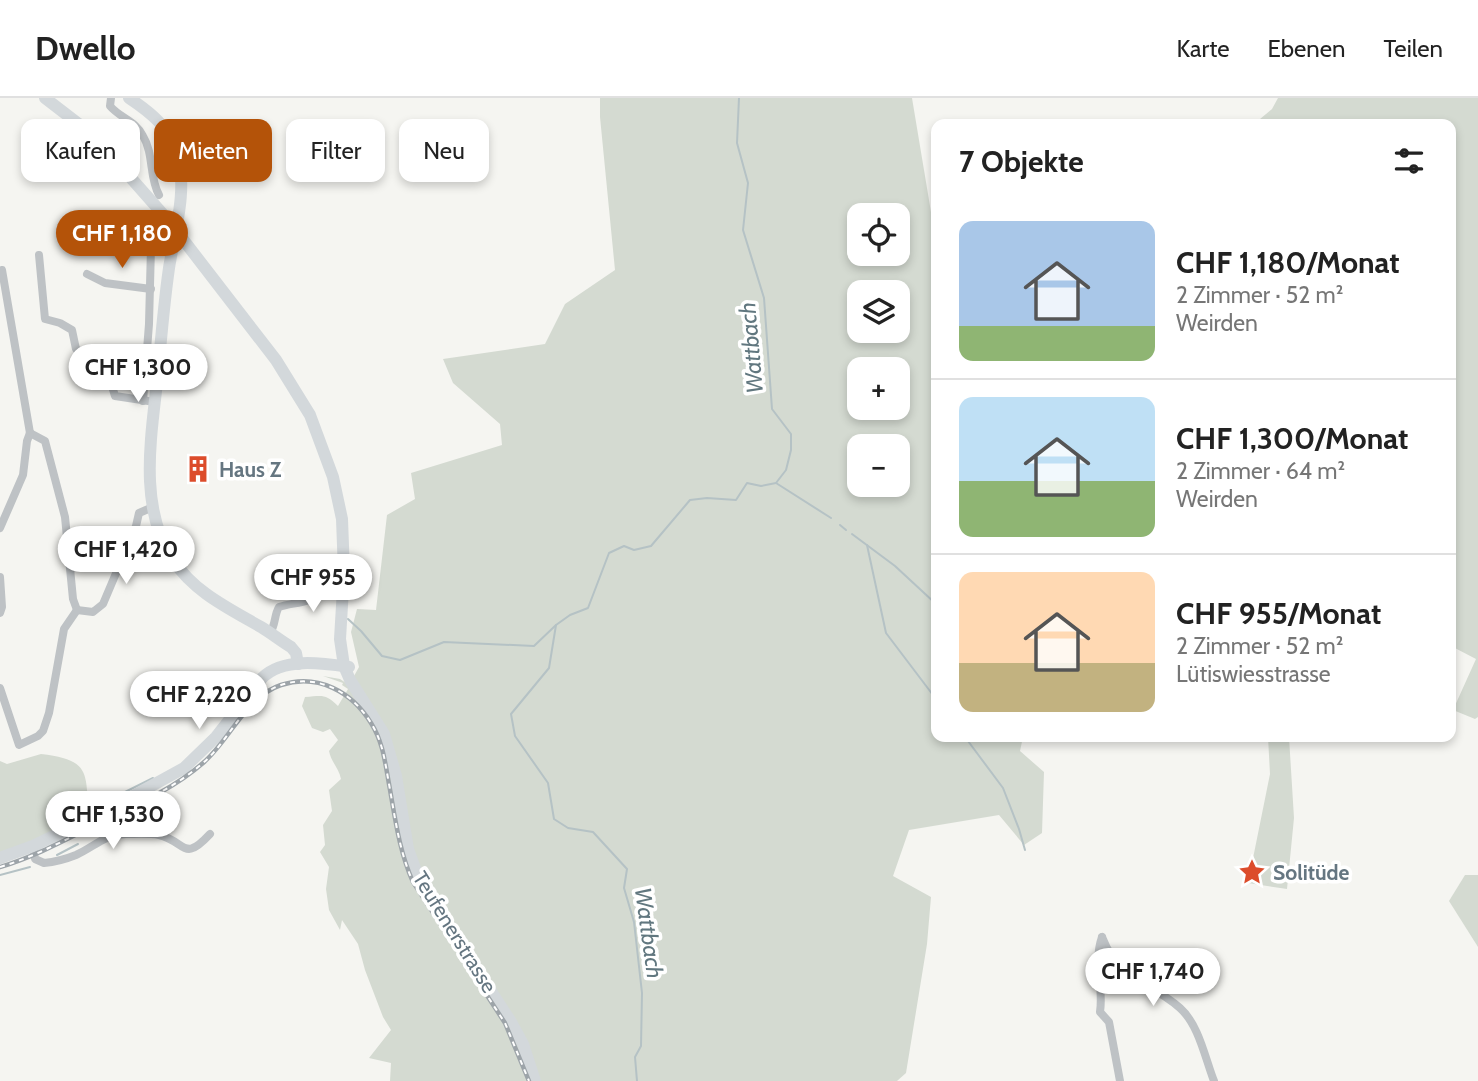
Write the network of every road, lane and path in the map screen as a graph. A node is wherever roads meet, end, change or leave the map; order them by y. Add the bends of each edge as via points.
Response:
1 (45, 98) edge
2 (111, 98) edge
3 (129, 98) edge
4 (159, 195) dead end
5 (151, 247) dead end
6 (39, 255) dead end
7 (2, 271) dead end
8 (87, 274) dead end
9 (151, 289) junction
10 (149, 401) junction
11 (30, 433) junction
12 (153, 507) junction
13 (0, 527) edge
14 (334, 571) dead end
15 (0, 577) edge
16 (76, 610) junction
17 (0, 613) edge
18 (270, 633) junction
19 (293, 666) junction
20 (348, 669) junction
21 (0, 688) edge
22 (211, 834) dead end
23 (33, 846) junction
24 (0, 858) edge
25 (535, 1081) edge
26 (1120, 1081) edge
27 (1214, 1081) edge

1 - 20 main road, Teufenerstrasse via 93,135 168,220 301,398 333,477 342,519 342,628
2 - 4 street via 110,106 144,136
3 - 10 main road via 159,121 180,164 180,205
5 - 9 street
6 - 10 street via 45,319 72,330 76,349 106,366 115,396
7 - 11 street
8 - 9 street via 105,282
9 - 10 street
10 - 12 main road
11 - 13 street via 23,475
11 - 16 street via 45,441 65,517
12 - 16 street via 139,513 103,604 93,612
12 - 18 main road via 163,540 184,575 205,594
14 - 18 street via 317,596 279,607
15 - 17 street
16 - 21 street via 64,629 47,722 38,736 19,745
18 - 19 main road via 294,650
19 - 20 main road
19 - 23 main road via 265,675 207,748 184,768
20 - 25 main road, Teufenerstrasse via 391,732 408,849 420,882 511,1022
22 - 23 street via 197,849 184,849 160,835 123,834 105,838 77,855 44,863 36,859
23 - 24 main road
26 - 27 street via 1108,1022 1100,1012 1102,937 1125,974 1180,1008 1188,1018

